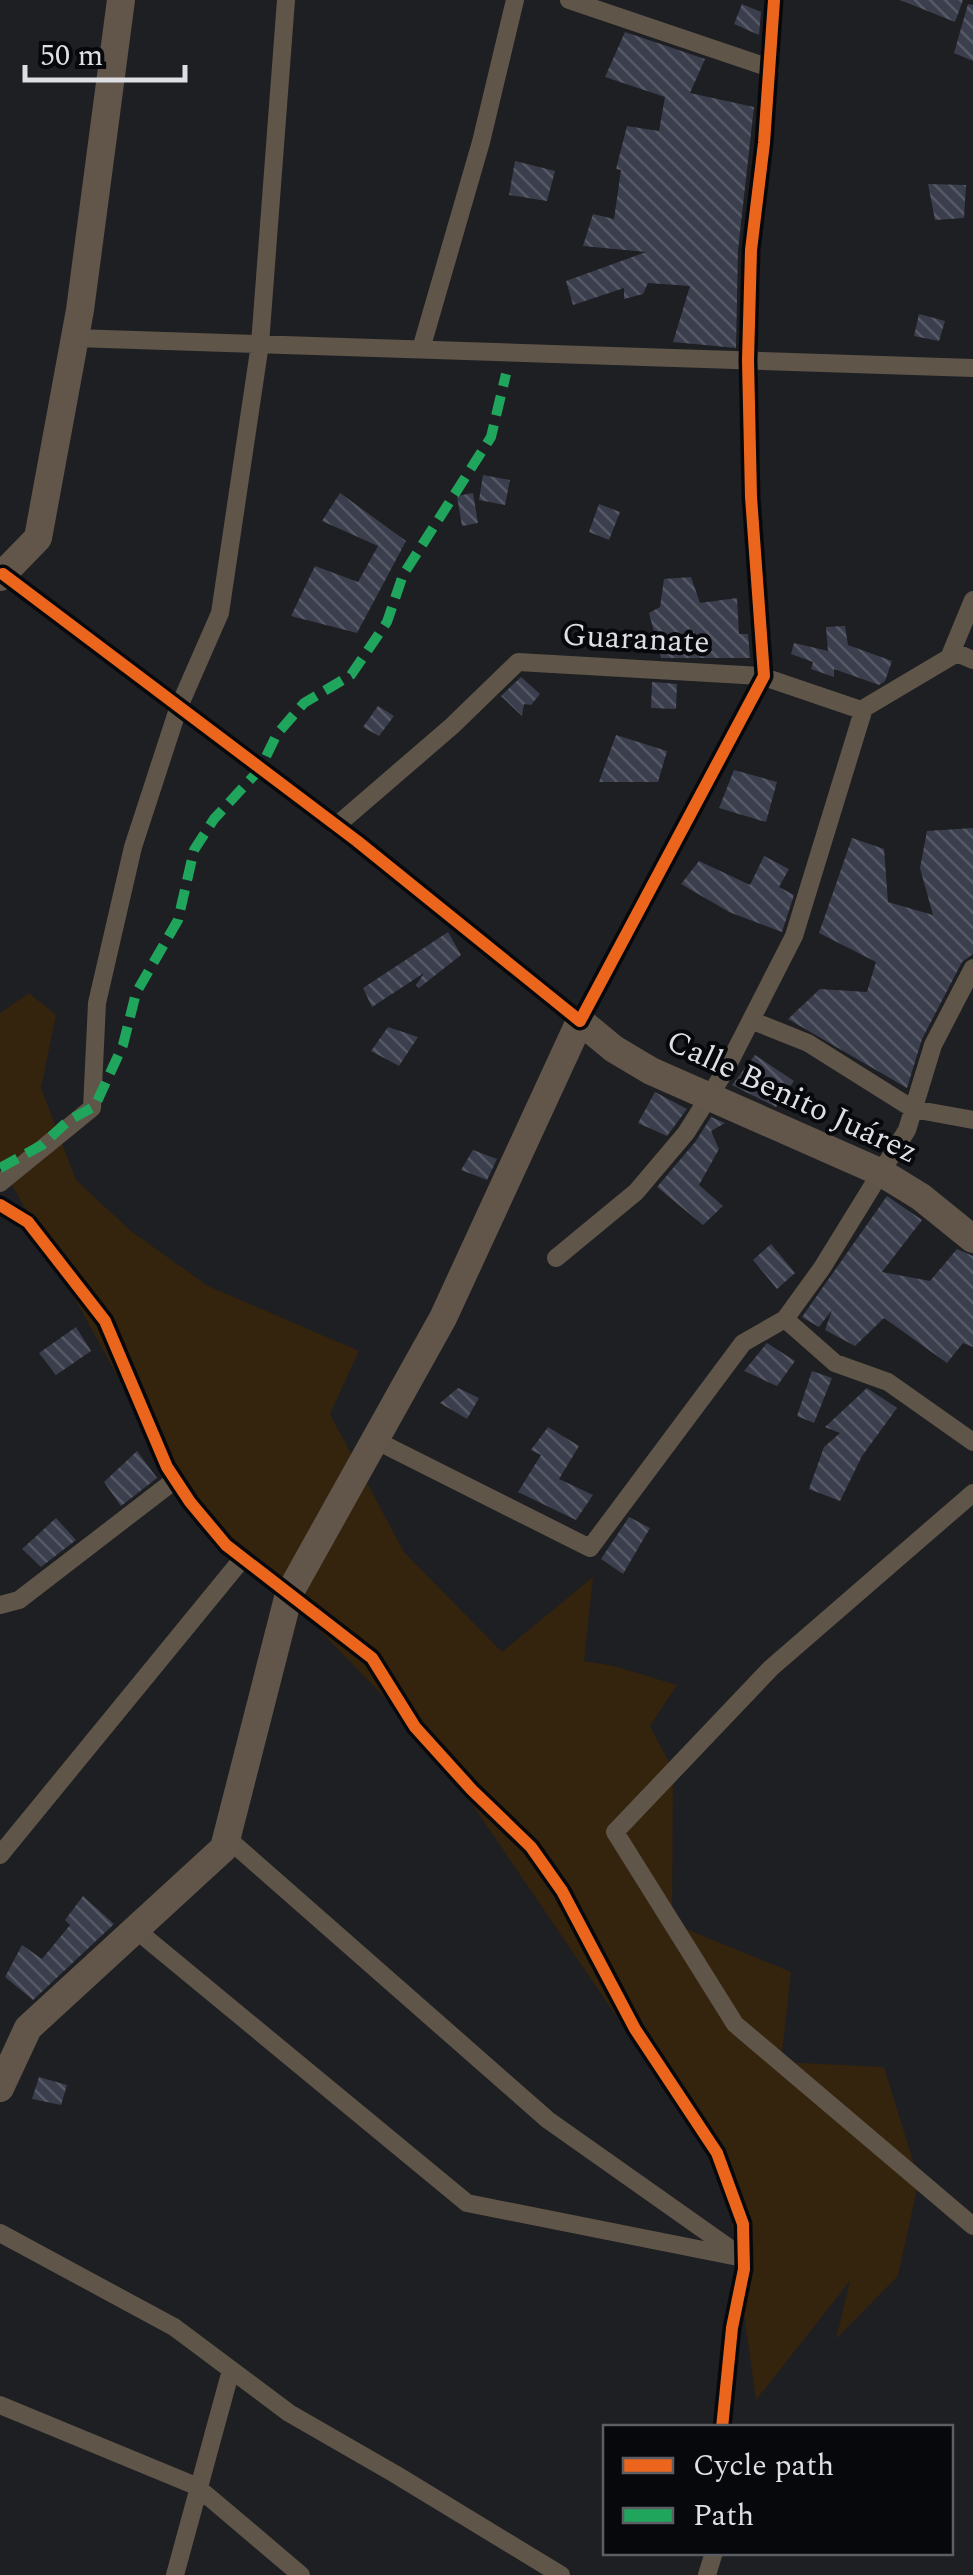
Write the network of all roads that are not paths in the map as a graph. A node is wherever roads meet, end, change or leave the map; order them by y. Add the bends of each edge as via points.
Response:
1 (121, 0) edge
2 (286, 0) edge
3 (516, 0) edge
4 (569, 0) edge
5 (774, 0) edge
6 (770, 68) junction
7 (75, 338) junction
8 (260, 344) junction
9 (421, 350) junction
10 (748, 360) junction
11 (973, 368) edge
12 (2, 575) edge
13 (973, 600) edge
14 (949, 658) junction
15 (973, 660) edge
16 (764, 676) junction
17 (178, 708) junction
18 (864, 708) junction
19 (336, 826) junction
20 (973, 968) edge
21 (580, 1021) junction
22 (753, 1021) junction
23 (710, 1096) junction
24 (913, 1109) junction
25 (973, 1120) edge
26 (882, 1173) junction
27 (0, 1184) edge
28 (0, 1205) edge
29 (973, 1240) edge
30 (556, 1258) dead end
31 (785, 1319) junction
32 (375, 1440) junction
33 (973, 1442) edge
34 (175, 1480) junction
35 (973, 1493) edge
36 (243, 1558) junction
37 (288, 1594) junction
38 (0, 1605) edge
39 (227, 1838) junction
40 (0, 1855) edge
41 (135, 1929) junction
42 (0, 2088) edge
43 (973, 2226) edge
44 (0, 2234) edge
45 (743, 2258) junction
46 (231, 2370) junction
47 (0, 2405) edge
48 (722, 2425) edge
49 (196, 2486) junction
50 (175, 2575) edge
51 (301, 2575) edge
52 (561, 2575) edge

1 - 7 main road
2 - 8 street
3 - 9 street
4 - 6 street
5 - 6 street
6 - 10 street via 751,250
7 - 8 street
7 - 12 main road via 38,538
8 - 9 street
8 - 17 street via 220,613
9 - 10 street
10 - 11 street
10 - 16 street
12 - 17 street
13 - 14 street
14 - 15 street via 957,653
14 - 18 street
16 - 18 street, Guaranate
16 - 19 street, Guaranate via 518,662
16 - 21 street
17 - 19 street
17 - 27 street via 133,847 97,1003 92,1108
18 - 22 street via 794,936
19 - 21 street
20 - 24 street via 932,1046
21 - 23 main road, Calle Benito Juárez via 651,1072
21 - 32 main road via 443,1318
22 - 23 street
22 - 24 street via 808,1043
23 - 26 main road, Calle Benito Juárez
23 - 30 street via 636,1192
24 - 25 street
24 - 26 street
26 - 29 main road, Calle Benito Juárez
26 - 31 street
28 - 34 street via 28,1222 106,1321
31 - 32 street via 742,1343 590,1548
31 - 33 street via 835,1363 888,1382
32 - 37 main road
34 - 36 street
34 - 38 street via 19,1600
35 - 43 street via 771,1668 615,1832 736,2024
36 - 37 street
36 - 40 street
37 - 39 main road
37 - 45 street via 372,1658 415,1727 553,1878 635,2030 717,2153 743,2224
39 - 41 main road
39 - 45 street via 548,2120
41 - 42 main road via 28,2028
41 - 45 street via 468,2203
44 - 46 street via 174,2326
45 - 48 street
46 - 49 street
46 - 52 street via 289,2414
47 - 49 street
49 - 50 street
49 - 51 street

